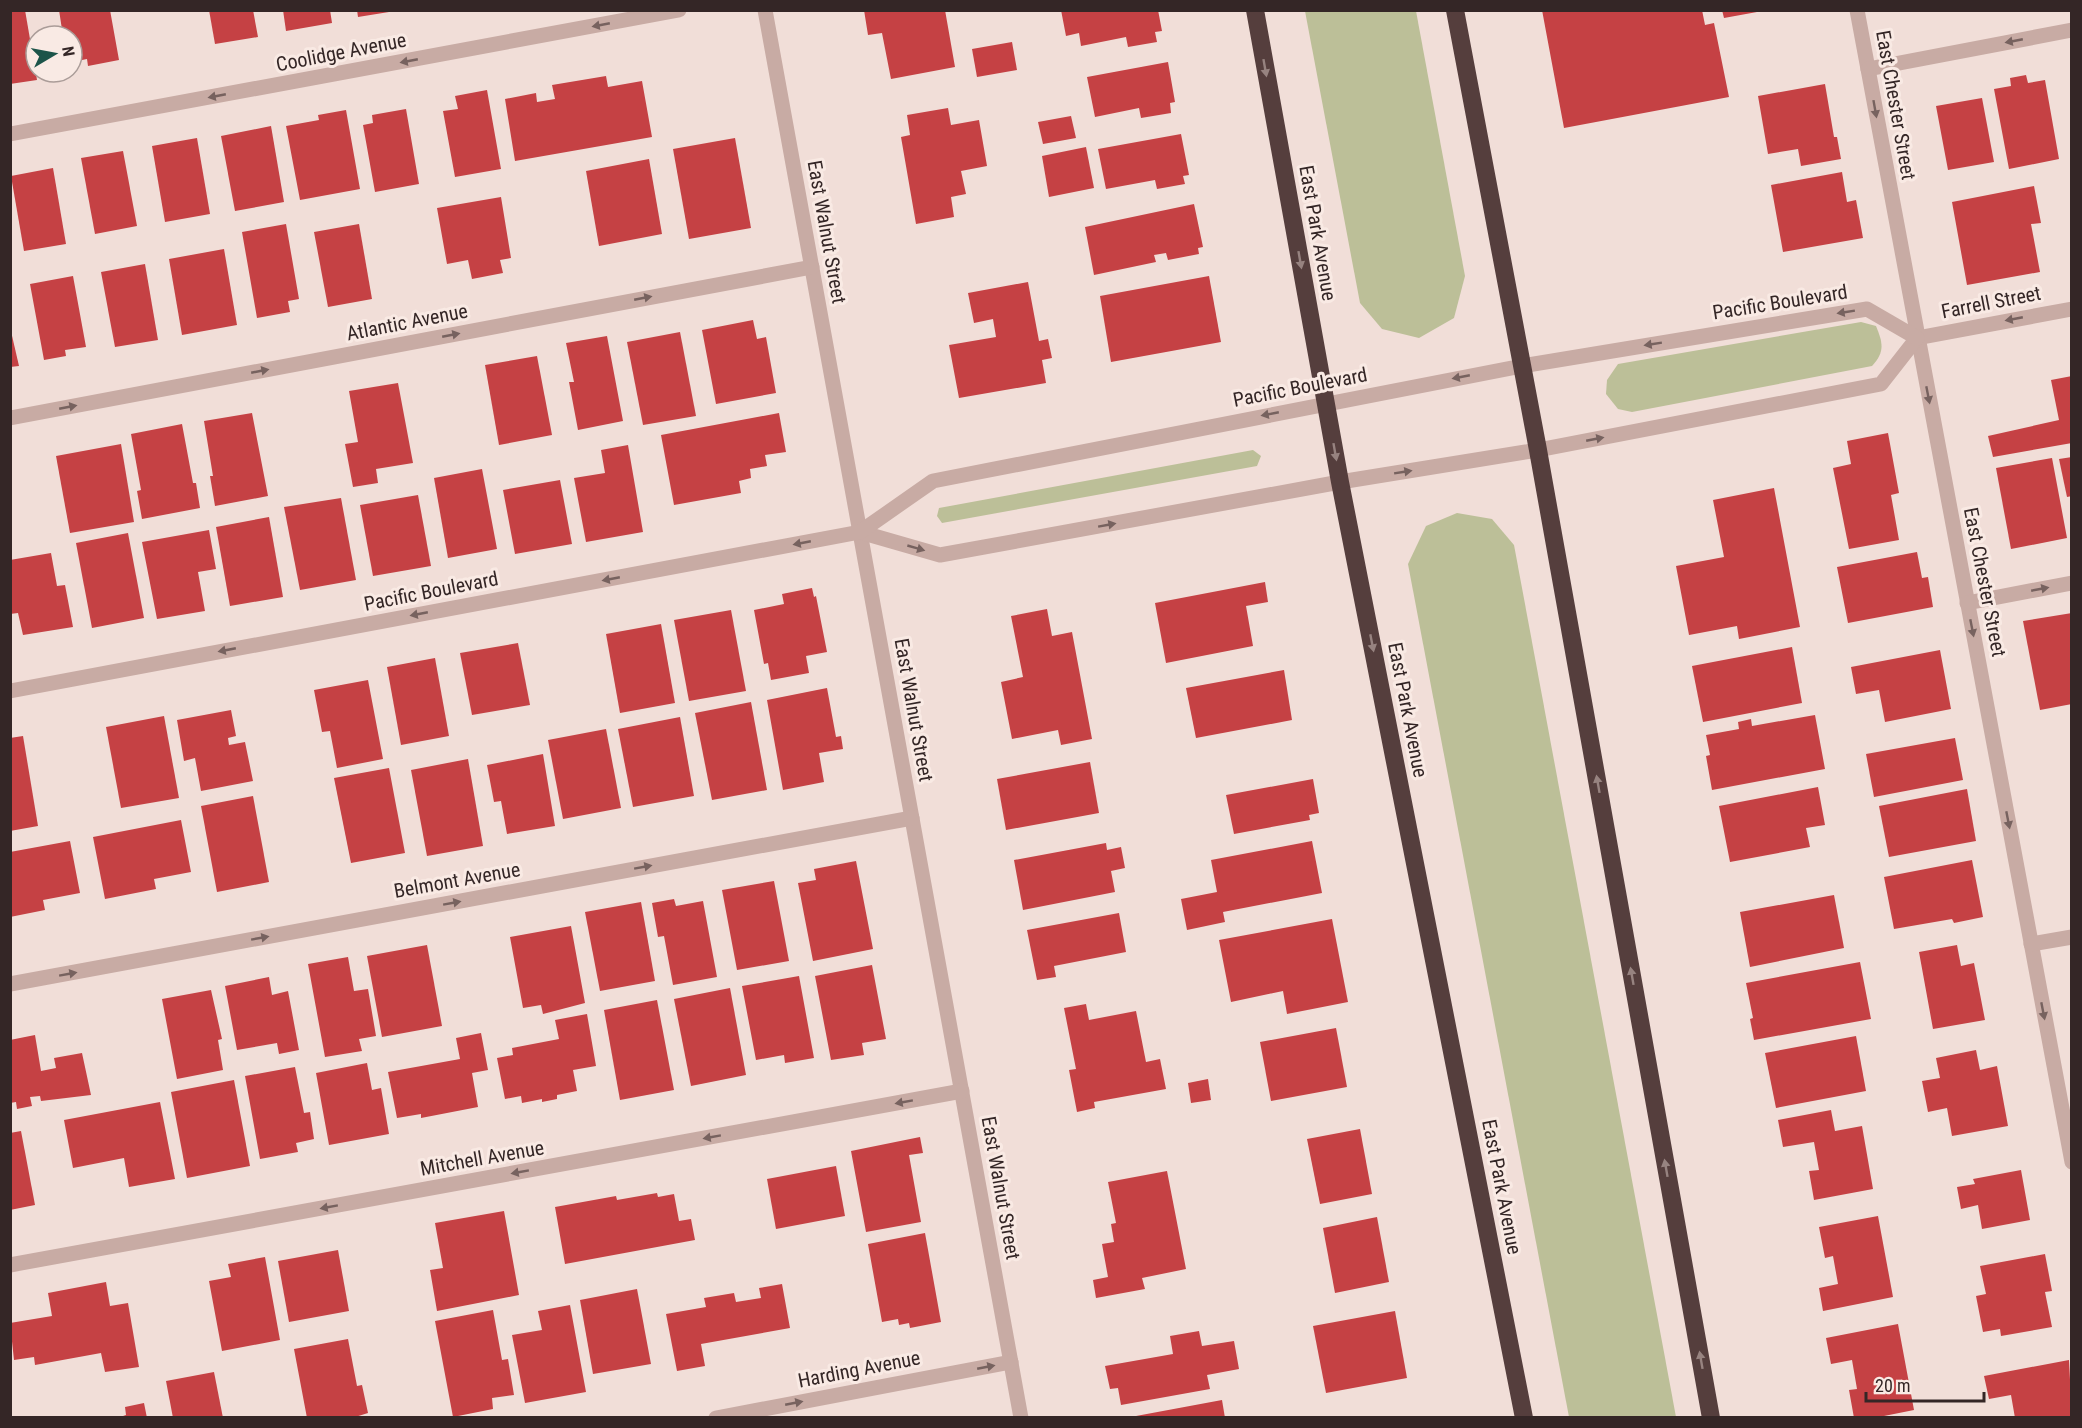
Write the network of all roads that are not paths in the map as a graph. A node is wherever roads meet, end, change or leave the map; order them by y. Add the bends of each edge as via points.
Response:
1 (679, 10) edge
2 (765, 10) edge
3 (1255, 10) edge
4 (1455, 10) edge
5 (1857, 10) edge
6 (2072, 30) edge
7 (1868, 69) junction
8 (10, 135) edge
9 (812, 267) junction
10 (2072, 309) edge
11 (1917, 338) junction
12 (1521, 366) junction
13 (1326, 403) junction
14 (10, 418) edge
15 (1538, 450) junction
16 (1341, 482) junction
17 (860, 532) junction
18 (2072, 583) edge
19 (1967, 603) junction
20 (10, 691) edge
21 (912, 818) junction
22 (2072, 937) edge
23 (2031, 944) junction
24 (10, 984) edge
25 (962, 1091) junction
26 (2072, 1162) edge
27 (10, 1265) edge
28 (1011, 1362) junction
29 (716, 1418) edge
30 (1021, 1418) edge
31 (1524, 1418) edge
32 (1711, 1418) edge

1 -> 8 street, Coolidge Avenue
2 - 9 street, East Walnut Street
3 -> 13 highway, East Park Avenue
4 - 12 highway
5 - 7 street, East Chester Street
6 -> 7 street
7 -> 11 street, East Chester Street
14 -> 9 street, Atlantic Avenue
9 - 17 street, East Walnut Street
10 -> 11 street, Farrell Street
11 -> 12 street, Pacific Boulevard via 1867,309
15 -> 11 street, Pacific Boulevard via 1881,384
11 -> 19 street, East Chester Street
12 -> 13 street, Pacific Boulevard
12 - 15 highway
13 -> 16 highway, East Park Avenue
13 -> 17 street, Pacific Boulevard via 933,480
16 -> 15 street, Pacific Boulevard
32 -> 15 highway
17 -> 16 street, Pacific Boulevard via 940,555
16 -> 31 highway, East Park Avenue
17 -> 20 street, Pacific Boulevard
17 - 21 street, East Walnut Street
19 -> 18 street
19 -> 23 street, East Chester Street
24 -> 21 street, Belmont Avenue
21 - 25 street, East Walnut Street
22 - 23 street
23 -> 26 street, East Chester Street
25 -> 27 street, Mitchell Avenue
25 - 28 street, East Walnut Street
29 -> 28 street, Harding Avenue
28 - 30 street, East Walnut Street

